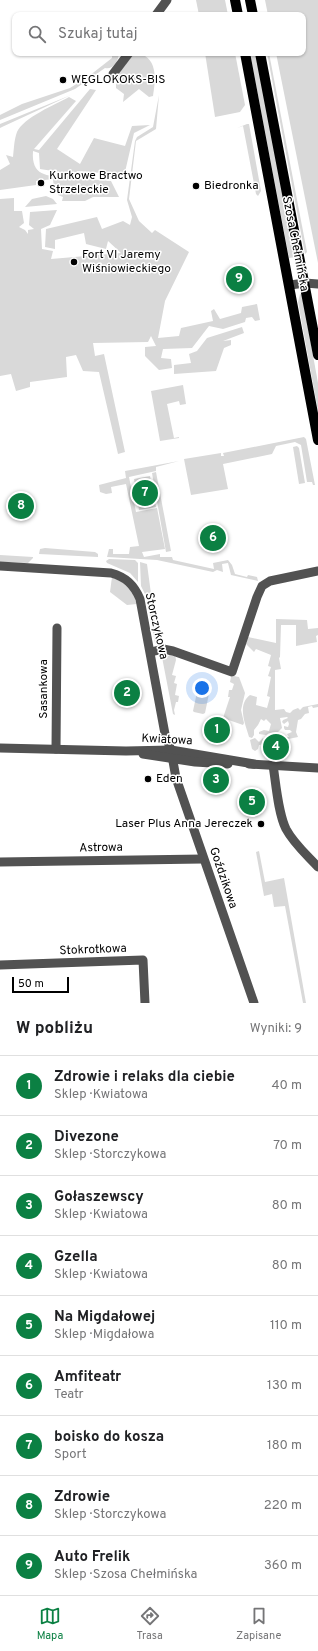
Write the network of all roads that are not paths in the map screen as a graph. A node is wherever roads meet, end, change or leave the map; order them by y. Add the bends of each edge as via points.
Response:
1 (167, 0) edge
2 (235, 0) edge
3 (250, 0) edge
4 (158, 12) edge
5 (237, 12) edge
6 (252, 12) edge
7 (127, 56) edge
8 (246, 56) edge
9 (261, 56) edge
10 (113, 74) dead end
11 (305, 283) junction
12 (318, 284) edge
13 (290, 285) junction
14 (318, 355) edge
15 (318, 440) edge
16 (0, 566) edge
17 (318, 571) edge
18 (57, 628) dead end
19 (151, 652) junction
20 (0, 748) edge
21 (56, 750) junction
22 (172, 754) junction
23 (273, 765) junction
24 (318, 768) edge
25 (203, 859) junction
26 (0, 862) edge
27 (318, 867) edge
28 (0, 965) edge
29 (145, 1003) edge
30 (254, 1003) edge

1 - 4 street
2 - 5 main road
3 - 6 main road
7 - 10 street
8 - 13 main road, Szosa Chełmińska
9 - 11 main road, Szosa Chełmińska
11 - 12 street
11 - 13 street
11 - 14 main road, Szosa Chełmińska
13 - 15 main road, Szosa Chełmińska
16 - 19 street, Storczykowa via 111,572 125,578 140,599
17 - 19 street via 270,581 262,586 232,672 182,659 168,650
18 - 21 street, Sasankowa
19 - 22 street, Storczykowa via 165,734
20 - 21 street, Kwiatowa
21 - 22 street, Kwiatowa
22 - 23 street, Kwiatowa
22 - 25 street, Goździkowa via 176,778
23 - 24 street, Kwiatowa
23 - 27 street via 286,829
25 - 26 street, Astrowa
25 - 30 street, Goździkowa
28 - 29 street, Stokrotkowa via 143,960

